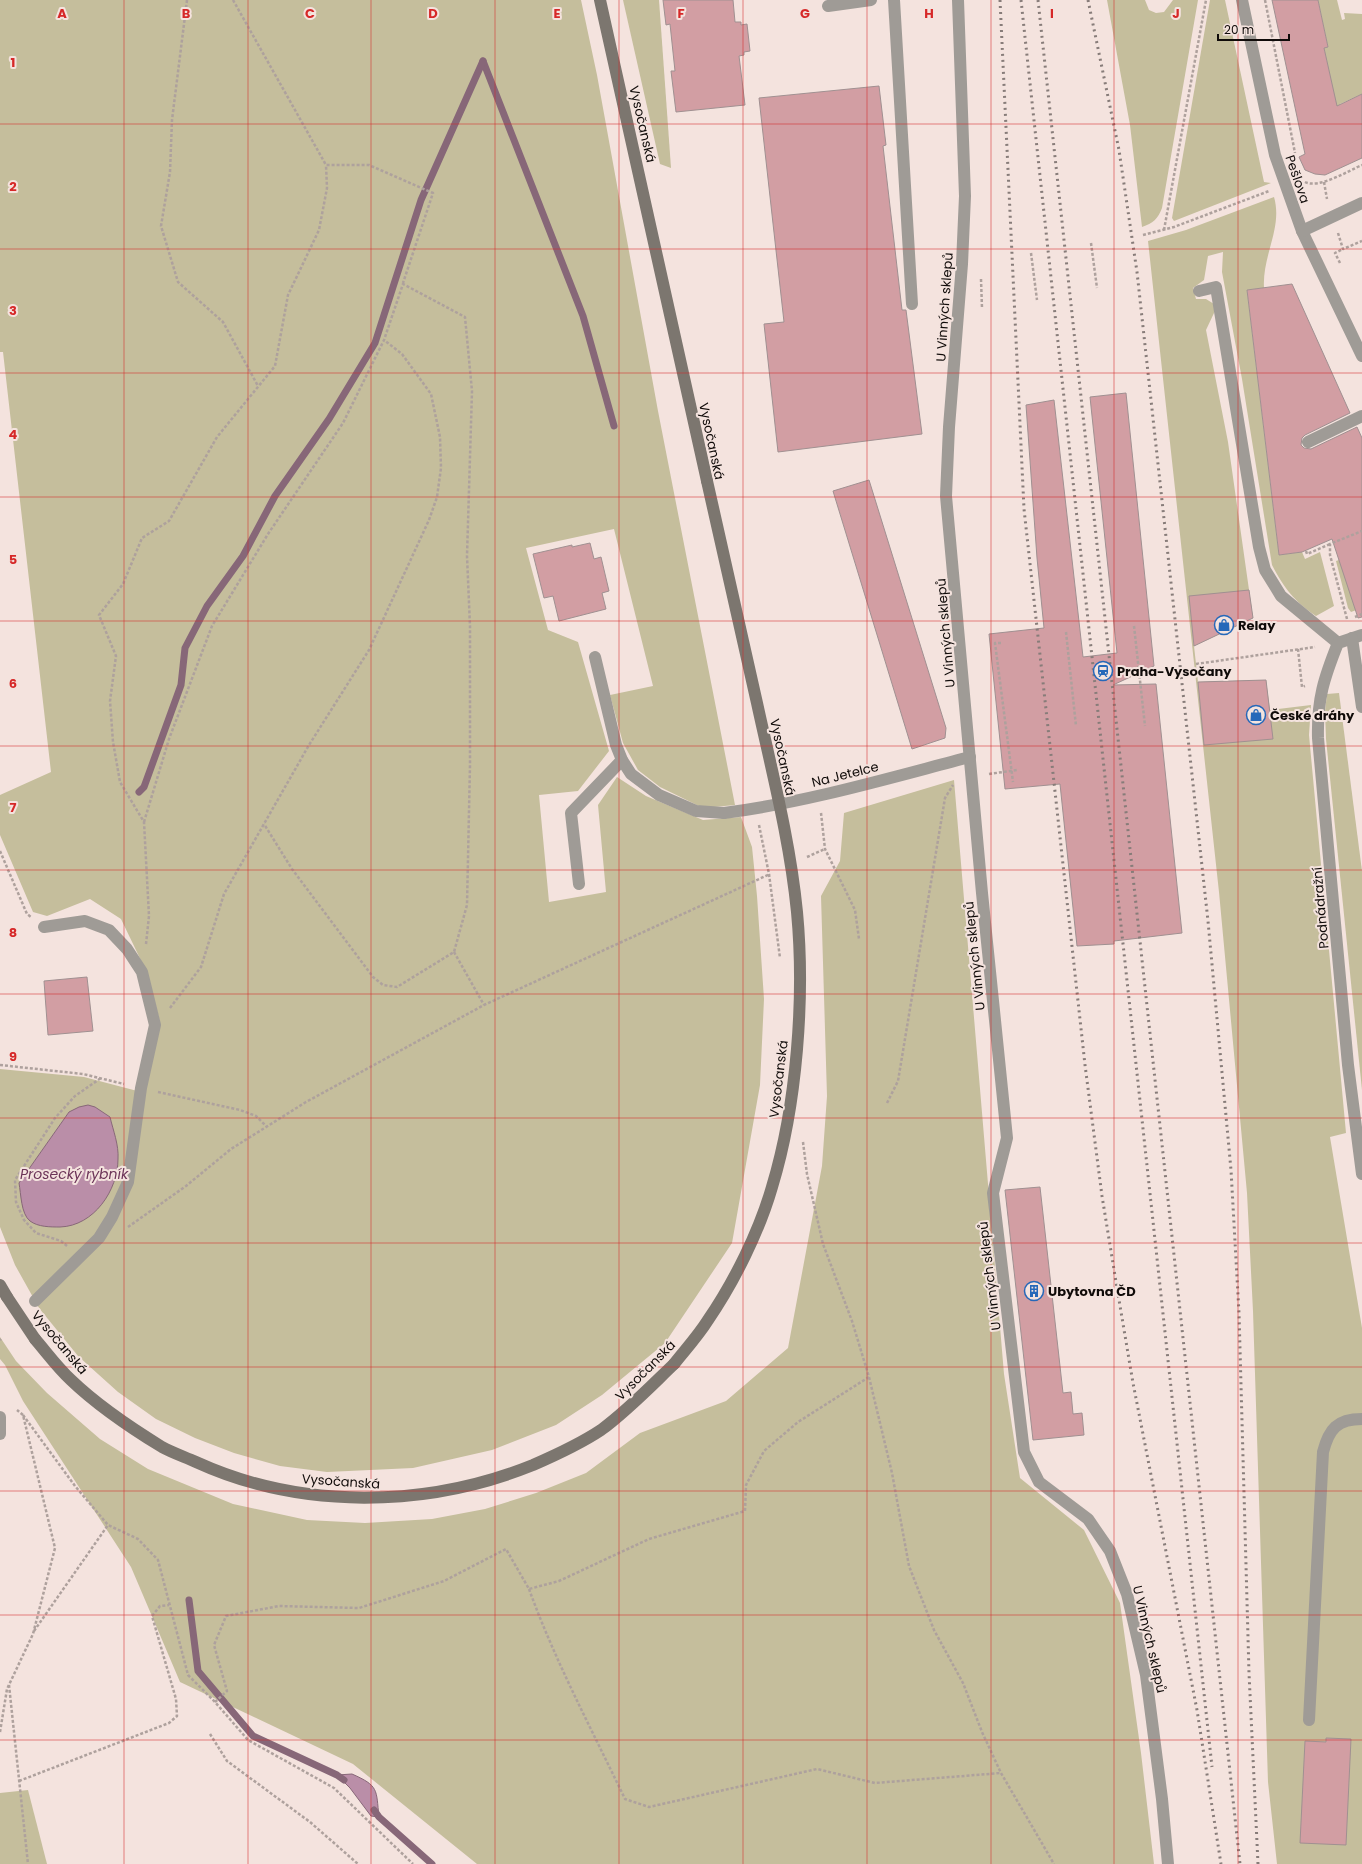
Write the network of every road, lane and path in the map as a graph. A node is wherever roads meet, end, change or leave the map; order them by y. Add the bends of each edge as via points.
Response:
1 (187, 0) edge
2 (233, 0) edge
3 (600, 0) edge
4 (871, 0) edge
5 (894, 0) edge
6 (958, 0) edge
7 (1206, 0) edge
8 (1242, 0) edge
9 (1265, 0) edge
10 (828, 6) dead end
11 (1296, 156) dead end
12 (326, 165) junction
13 (1362, 165) edge
14 (1301, 178) dead end
15 (1324, 182) junction
16 (1306, 183) junction
17 (1286, 187) junction
18 (1328, 199) dead end
19 (1362, 204) edge
20 (1164, 230) junction
21 (1302, 230) junction
22 (1338, 232) dead end
23 (1143, 235) dead end
24 (1362, 241) edge
25 (1092, 244) dead end
26 (1343, 249) junction
27 (1031, 252) dead end
28 (1341, 266) dead end
29 (981, 276) dead end
30 (403, 284) junction
31 (1097, 288) dead end
32 (1199, 291) dead end
33 (1037, 300) dead end
34 (912, 304) dead end
35 (982, 308) dead end
36 (384, 340) junction
37 (1362, 356) edge
38 (258, 387) junction
39 (1362, 416) edge
40 (1308, 442) dead end
41 (1362, 531) edge
42 (1330, 544) junction
43 (1306, 551) dead end
44 (1347, 619) dead end
45 (1134, 626) dead end
46 (1066, 632) dead end
47 (1357, 636) edge
48 (1001, 643) dead end
49 (1338, 643) junction
50 (1319, 646) dead end
51 (1298, 649) junction
52 (595, 657) dead end
53 (1196, 664) dead end
54 (1309, 686) dead end
55 (1362, 707) edge
56 (1076, 726) dead end
57 (1145, 726) dead end
58 (970, 757) junction
59 (622, 760) junction
60 (1017, 770) dead end
61 (1010, 771) junction
62 (985, 774) dead end
63 (1013, 782) dead end
64 (819, 795) junction
65 (756, 809) junction
66 (144, 822) junction
67 (264, 824) junction
68 (0, 851) edge
69 (769, 874) junction
70 (579, 884) dead end
71 (44, 927) joint
72 (859, 939) dead end
73 (454, 952) junction
74 (780, 961) dead end
75 (142, 972) junction
76 (484, 1005) junction
77 (155, 1025) junction
78 (0, 1065) edge
79 (101, 1078) junction
80 (141, 1088) junction
81 (887, 1103) dead end
82 (266, 1126) junction
83 (802, 1134) dead end
84 (1362, 1174) edge
85 (123, 1230) dead end
86 (80, 1258) junction
87 (0, 1285) edge
88 (35, 1301) dead end
89 (869, 1376) junction
90 (12, 1406) dead end
91 (23, 1415) junction
92 (0, 1417) edge
93 (1362, 1419) edge
94 (0, 1434) edge
95 (108, 1525) junction
96 (529, 1589) junction
97 (169, 1605) junction
98 (32, 1634) junction
99 (9, 1685) junction
100 (216, 1702) junction
101 (1309, 1720) dead end
102 (0, 1732) edge
103 (210, 1734) dead end
104 (1001, 1773) junction
105 (19, 1781) junction
106 (28, 1864) edge
107 (358, 1864) edge
108 (413, 1864) edge
109 (1054, 1864) edge
110 (1168, 1864) edge

1 - 38 path via 172,120 170,172 161,226 178,282 223,322
2 - 12 path
3 - 87 main road, Vysočanská, bridge via 777,793 790,858 797,913 798,1034 789,1115 772,1187 735,1275 708,1321 674,1364 638,1400 600,1430 556,1455 511,1474 464,1487 416,1496 362,1499 305,1494 263,1486 215,1471 164,1448 114,1415 71,1380 35,1339
4 - 10 street
5 - 34 street
6 - 58 street, U Vinných sklepů via 965,196 946,496
7 - 20 path
8 - 17 street, Pešlova via 1275,155
9 - 11 path
12 - 30 path via 369,165 433,193
12 - 38 path via 327,188 319,230 288,295 275,366
13 - 15 path
14 - 16 path
15 - 16 path
15 - 18 path
16 - 17 path
17 - 20 path via 1268,191
17 - 21 street, Pešlova
19 - 21 street
20 - 23 path
21 - 37 street, Pešlova
22 - 26 path
24 - 26 path
25 - 31 path
26 - 28 path via 1335,253
27 - 33 path
29 - 35 path
30 - 36 path
30 - 73 path via 465,317 472,391 467,556 470,765 467,905
32 - 49 street via 1216,287 1265,570 1280,596
36 - 66 path via 343,423 268,534 212,626 169,739
36 - 67 path via 402,354 431,394 440,437 441,468 437,497 369,650 309,745
38 - 66 path via 217,437 169,521 142,538 123,584 99,615 116,656 110,701 113,742 120,782
39 - 40 street
41 - 42 path
42 - 43 path via 1308,554
42 - 44 path via 1330,555
45 - 57 path
46 - 56 path
47 - 49 street
47 - 55 street
48 - 61 path via 995,643
49 - 84 street, Podnádražní via 1320,693 1317,715 1318,738 1348,1065
50 - 51 path
51 - 53 path
51 - 54 path via 1302,687
52 - 59 street, Na Jetelce via 616,745
58 - 64 street, Na Jetelce
58 - 81 path via 945,798 898,1081
58 - 110 street, U Vinných sklepů via 1007,1138 993,1193 1024,1452 1038,1482 1088,1519 1110,1551 1127,1594 1146,1675
59 - 65 street, Na Jetelce via 631,774 659,795 696,811 724,813
59 - 70 street via 571,813
60 - 61 path
61 - 62 path
61 - 63 path
64 - 65 street, Na Jetelce
64 - 72 path via 825,849 855,910
65 - 69 path
66 - 75 path via 149,916
67 - 73 path via 297,876 373,977 383,985 397,987
67 - 77 path via 224,894 201,967
68 - 71 path via 28,914
69 - 74 path
69 - 76 path
71 - 75 street via 85,921 109,930 127,949
73 - 76 path
75 - 77 street
76 - 82 path
77 - 80 street
78 - 79 path
79 - 80 path
79 - 86 path via 75,1096 55,1118 15,1180 16,1202 24,1220 36,1233 61,1241
80 - 82 path via 240,1110 256,1116
80 - 86 street via 128,1182 99,1238
82 - 85 path
83 - 89 path via 807,1174 823,1244 852,1321
86 - 88 street
89 - 96 path via 798,1422 764,1451 746,1485 745,1511 649,1539 559,1580
89 - 104 path via 892,1472 909,1566 934,1630 963,1683
90 - 91 path
91 - 95 path via 74,1486
91 - 98 path via 55,1548
92 - 94 street
93 - 101 street via 1338,1423 1327,1436 1323,1452
95 - 97 path via 138,1539 158,1560
95 - 98 path
96 - 100 path via 506,1549 444,1582 359,1608 279,1606 226,1616 214,1645 227,1691
96 - 104 path via 538,1615 625,1799 649,1807 818,1768 875,1784
97 - 100 path via 188,1675
97 - 105 path via 160,1606 152,1616 176,1699 178,1716 169,1723
98 - 99 path
99 - 102 path
99 - 105 path
100 - 108 path via 248,1740 334,1788
103 - 107 path via 227,1761 310,1822
104 - 109 path
105 - 106 path

